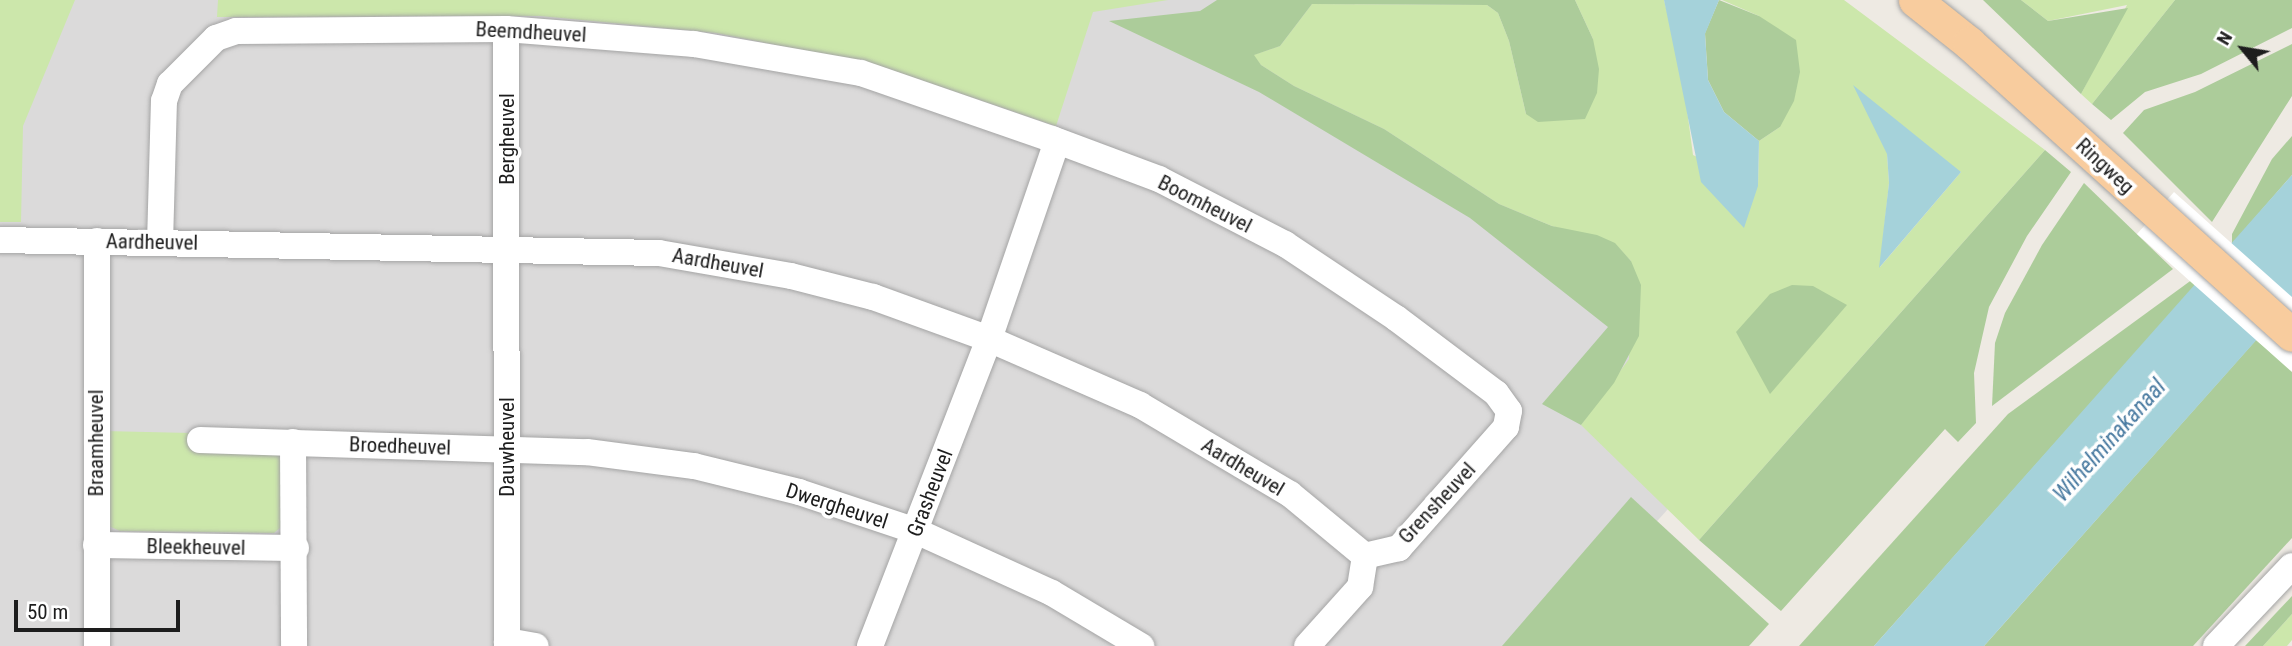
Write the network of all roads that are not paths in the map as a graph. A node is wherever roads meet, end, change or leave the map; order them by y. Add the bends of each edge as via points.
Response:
1 (1915, 0) edge
2 (506, 29) junction
3 (1057, 141) junction
4 (0, 240) edge
5 (97, 241) junction
6 (160, 243) junction
7 (507, 248) junction
8 (2292, 335) edge
9 (989, 339) junction
10 (1508, 411) joint
11 (200, 440) dead end
12 (293, 442) junction
13 (507, 449) junction
14 (916, 531) junction
15 (96, 545) junction
16 (296, 548) junction
17 (1364, 556) junction
18 (2292, 566) edge
19 (508, 643) edge
20 (97, 646) edge
21 (295, 646) edge
22 (536, 646) edge
23 (870, 646) edge
24 (1141, 646) edge
25 (1307, 646) edge
26 (2216, 646) edge

1 - 8 main road, Ringweg via 1969,43
2 - 3 street, Beemdheuvel via 694,44 861,73
2 - 6 street, Beemdheuvel via 236,31 216,38 170,84 164,101
2 - 7 street, Bergheuvel
3 - 9 street
3 - 10 street, Boomheuvel via 1159,179 1285,244 1407,326 1496,393
4 - 5 street, Aardheuvel
5 - 6 street, Aardheuvel
5 - 15 street, Braamheuvel
6 - 7 street, Aardheuvel
7 - 9 street, Aardheuvel via 659,253 791,276 873,297
7 - 13 street, Dauwheuvel
9 - 14 street, Grasheuvel
9 - 17 street, Aardheuvel via 1140,405 1290,494
10 - 17 street, Grensheuvel via 1506,427 1399,548
11 - 12 street, Broedheuvel
12 - 13 street, Broedheuvel
12 - 16 street
13 - 14 street, Dwergheuvel via 587,452 694,466 799,492
13 - 19 street, Dauwheuvel
14 - 23 street, Grasheuvel
14 - 24 street, Dwergheuvel via 1052,593
15 - 16 street, Bleekheuvel
15 - 20 street, Braamheuvel
16 - 21 street
17 - 25 street via 1360,587
18 - 26 street
19 - 22 street

